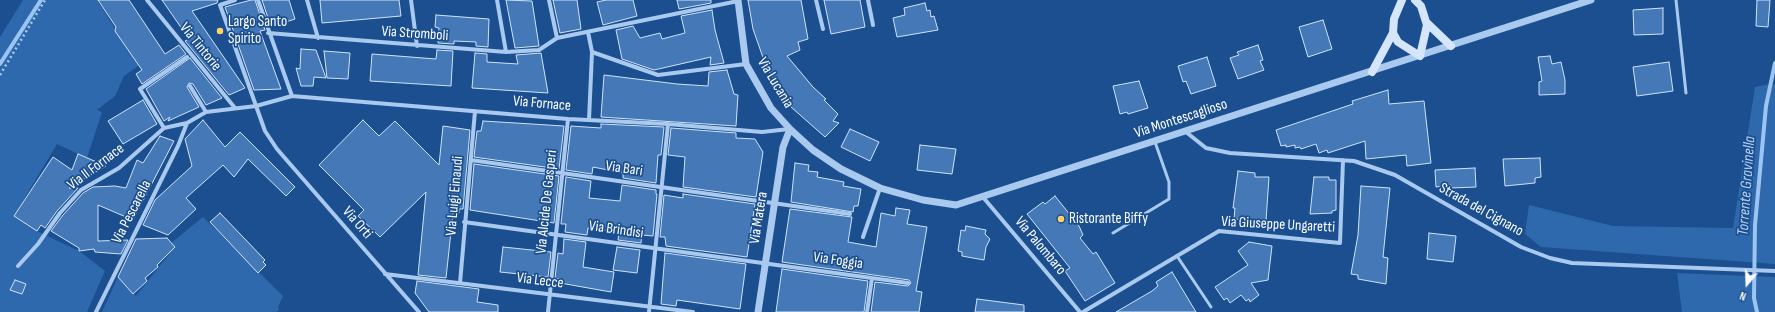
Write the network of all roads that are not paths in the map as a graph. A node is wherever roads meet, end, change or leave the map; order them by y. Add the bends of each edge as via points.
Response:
1 (147, 0) edge
2 (235, 0) edge
3 (258, 0) edge
4 (307, 0) edge
5 (411, 0) edge
6 (497, 0) edge
7 (549, 0) edge
8 (816, 0) edge
9 (868, 0) edge
10 (1402, 0) edge
11 (1414, 0) edge
12 (1591, 0) edge
13 (1676, 0) edge
14 (738, 1) edge
15 (219, 2) edge
16 (1427, 23) junction
17 (873, 25) dead end
18 (823, 29) dead end
19 (268, 32) junction
20 (588, 32) junction
21 (1393, 33) junction
22 (318, 38) junction
23 (557, 38) junction
24 (417, 46) junction
25 (1451, 46) junction
26 (506, 52) junction
27 (592, 52) junction
28 (1420, 56) junction
29 (187, 57) dead end
30 (746, 64) junction
31 (1372, 72) junction
32 (190, 86) dead end
33 (1686, 94) dead end
34 (292, 96) junction
35 (256, 106) junction
36 (235, 108) junction
37 (475, 111) junction
38 (206, 112) junction
39 (568, 119) junction
40 (589, 120) junction
41 (186, 123) junction
42 (668, 124) junction
43 (164, 128) junction
44 (790, 129) junction
45 (1186, 132) junction
46 (1155, 142) junction
47 (471, 160) junction
48 (1343, 160) junction
49 (562, 173) junction
50 (662, 187) junction
51 (880, 188) junction
52 (982, 196) junction
53 (774, 202) junction
54 (850, 214) dead end
55 (464, 222) junction
56 (1113, 232) dead end
57 (556, 234) junction
58 (863, 237) dead end
59 (655, 248) junction
60 (1177, 256) junction
61 (765, 263) junction
62 (18, 266) dead end
63 (1775, 271) edge
64 (385, 274) junction
65 (872, 278) junction
66 (460, 283) junction
67 (908, 283) dead end
68 (550, 294) junction
69 (649, 307) junction
70 (1211, 307) dead end
71 (96, 312) edge
72 (419, 312) edge
73 (548, 312) edge
74 (649, 312) edge
75 (693, 312) edge
76 (758, 312) edge
77 (867, 312) edge
78 (1081, 312) edge

1 - 36 street, Via Tintorie
2 - 15 street
3 - 19 street
4 - 22 street
5 - 24 street
6 - 26 street
7 - 23 street
8 - 18 street
9 - 17 street
10 - 21 main road via 1394,19
11 - 16 main road via 1421,6
12 - 25 street, Via Montescaglioso
13 - 33 lane
14 - 20 street
14 - 30 street, Via Lucania
15 - 35 street, Via Orti
16 - 25 main road
16 - 28 main road
19 - 22 street, Via Stromboli
19 - 34 street
20 - 23 street
20 - 27 street
21 - 28 main road via 1398,42
21 - 31 main road
22 - 24 street, Via Stromboli
23 - 26 street, Via Stromboli via 539,50
24 - 26 street, Via Stromboli
25 - 28 street, Via Montescaglioso
27 - 30 street via 658,75
27 - 40 street
28 - 31 street, Via Montescaglioso
29 - 43 street via 140,90
30 - 44 street, Via Lucania via 771,108
31 - 45 street, Via Montescaglioso
32 - 38 street
34 - 35 street
34 - 37 street, Via Fornace
35 - 36 street
35 - 64 street, Via Orti via 265,131 277,149
36 - 38 street
37 - 39 street, Via Fornace
37 - 47 street, Via Luigi Einaudi
38 - 41 street, Via II Fornace
39 - 40 street, Via Fornace
39 - 49 street, Via Alcide De Gasperi
40 - 42 street, Via Fornace
41 - 43 street, Via II Fornace
41 - 71 street, Via Pescarella via 178,146
42 - 44 street, Via Fornace via 762,132
42 - 50 street
43 - 62 street, Via II Fornace via 119,168 81,190
44 - 51 street, Via Montescaglioso via 814,150 842,169
44 - 53 street, Via Matera via 783,147
45 - 46 street, Via Montescaglioso
45 - 48 street, Strada del Cignano via 1206,148 1230,153
46 - 52 street, Via Montescaglioso
46 - 56 lane via 1169,182 1169,199
47 - 49 street, Via Bari
47 - 55 street, Via Luigi Einaudi
48 - 60 street, Via Giuseppe Ungaretti via 1340,243 1219,231
48 - 63 street, Strada del Cignano via 1354,160 1395,175 1521,247 1550,258 1572,262
49 - 50 street, Via Bari
49 - 57 street, Via Alcide De Gasperi
50 - 53 street, Via Bari
50 - 59 street
51 - 52 street, Via Montescaglioso via 924,200 956,205
51 - 58 street
52 - 78 street, Via Palombaro
53 - 54 street, Via Bari
53 - 61 street, Via Matera
55 - 57 street, Via Brindisi
55 - 66 street, Via Luigi Einaudi
57 - 59 street, Via Brindisi
57 - 68 street, Via Alcide De Gasperi
59 - 61 street, Via Brindisi
59 - 69 street
60 - 70 lane
60 - 78 street, Via Giuseppe Ungaretti
61 - 65 street, Via Foggia
61 - 76 street, Via Matera
64 - 66 street, Via Lecce
64 - 72 street, Via Orti
65 - 67 street, Via Foggia
65 - 77 street
66 - 68 street, Via Lecce
68 - 69 street, Via Lecce
68 - 73 street, Via Alcide De Gasperi
69 - 74 street
69 - 75 street, Via Lecce

